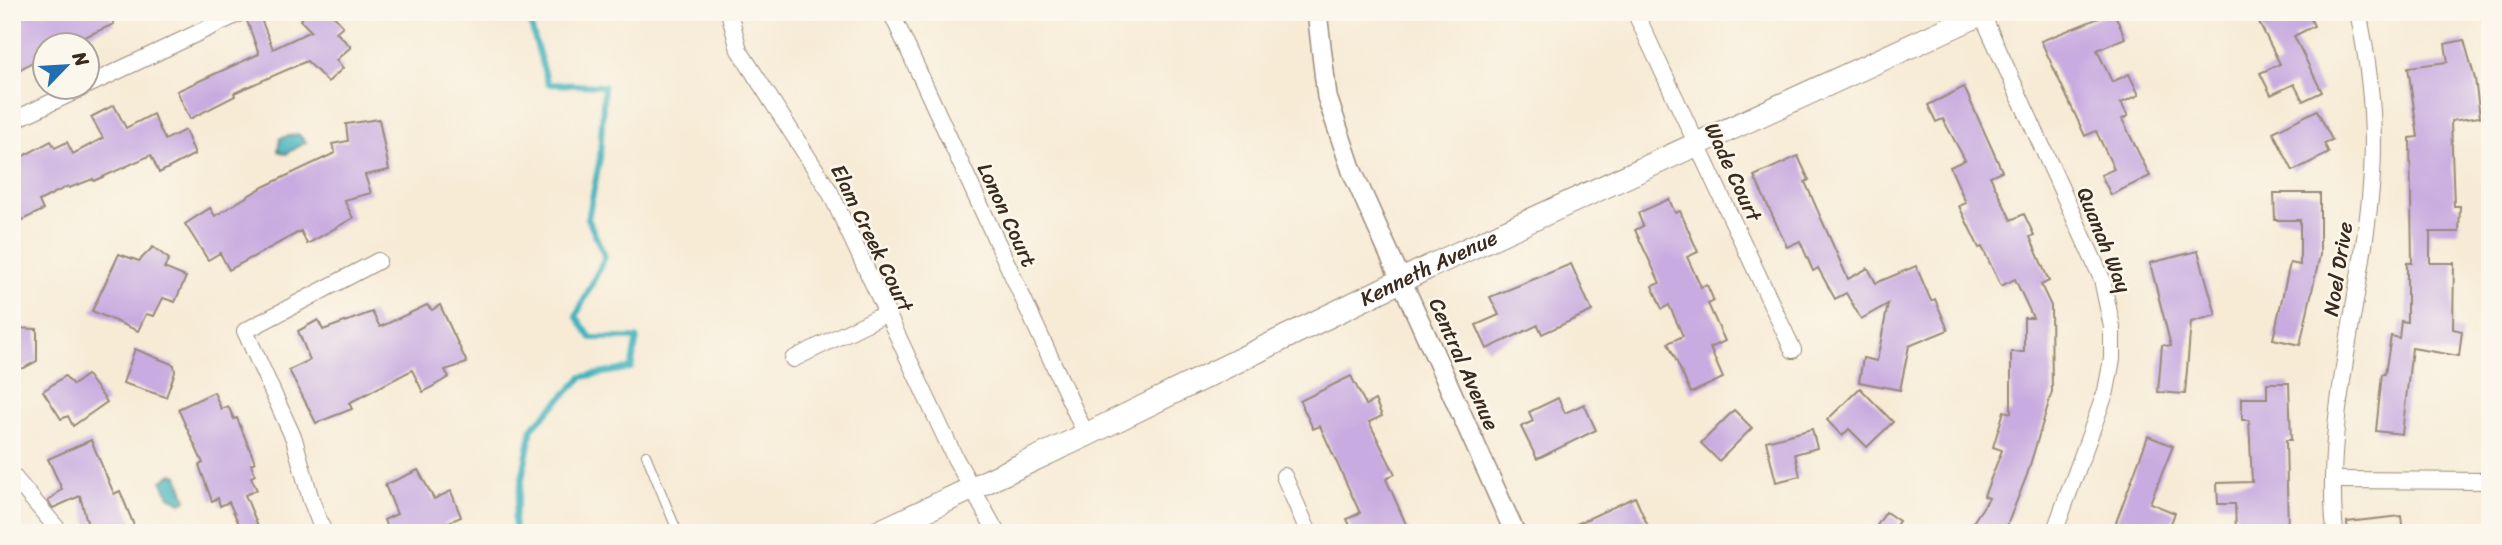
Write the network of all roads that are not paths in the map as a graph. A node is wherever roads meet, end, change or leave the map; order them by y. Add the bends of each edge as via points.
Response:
1 (242, 12) edge
2 (729, 12) edge
3 (891, 12) edge
4 (1317, 12) edge
5 (1635, 12) edge
6 (2358, 12) edge
7 (1982, 13) edge
8 (102, 78) edge
9 (52, 102) edge
10 (12, 121) edge
11 (1696, 144) junction
12 (378, 261) dead end
13 (1401, 281) junction
14 (887, 313) junction
15 (1793, 350) dead end
16 (793, 359) dead end
17 (1086, 435) junction
18 (646, 455) dead end
19 (12, 475) edge
20 (1284, 476) dead end
21 (2333, 480) junction
22 (2490, 481) edge
23 (971, 489) junction
24 (1511, 531) edge
25 (61, 533) edge
26 (324, 533) edge
27 (678, 533) edge
28 (877, 533) edge
29 (997, 533) edge
30 (1309, 533) edge
31 (2054, 533) edge
32 (2335, 533) edge

1 - 8 street
2 - 14 street, Elam Creek Court via 739,50 830,192
3 - 17 street, Lonon Court
4 - 13 street, Central Avenue via 1328,97 1338,134
5 - 11 street, Wade Court
6 - 21 street, Noel Drive via 2372,99 2371,197 2340,389
7 - 11 main road, Kenneth Avenue
7 - 31 street, Quanah Way via 2102,279 2112,327 2106,391
9 - 10 street
11 - 13 main road, Kenneth Avenue
11 - 15 street, Wade Court
12 - 26 street via 245,331 294,439
13 - 17 main road, Kenneth Avenue
13 - 24 street, Central Avenue
14 - 16 street
14 - 23 street, Elam Creek Court
17 - 23 main road, Kenneth Avenue
18 - 27 lane
19 - 25 street
20 - 30 street
21 - 22 street
21 - 32 street, Noel Drive
23 - 28 main road, Kenneth Avenue
23 - 29 street, Elam Creek Court

